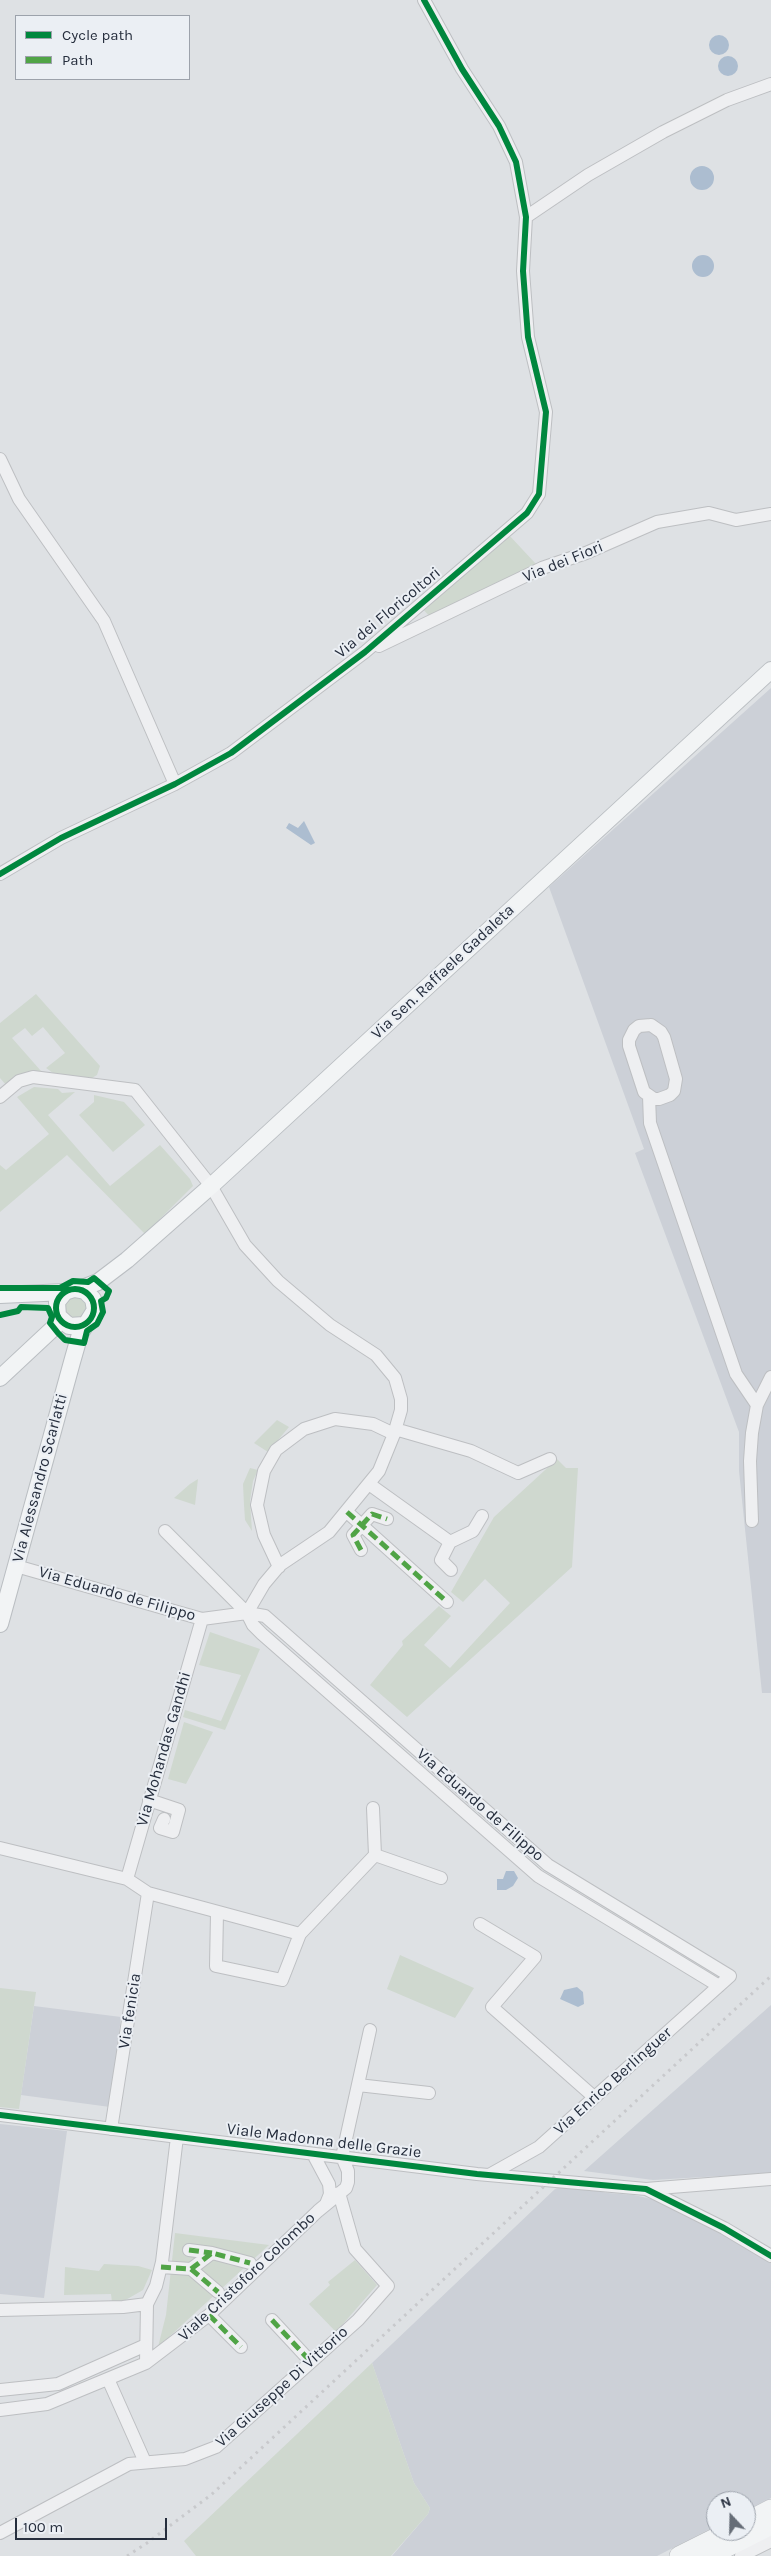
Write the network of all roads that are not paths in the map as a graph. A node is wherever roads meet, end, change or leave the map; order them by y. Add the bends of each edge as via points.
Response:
1 (424, 0) edge
2 (771, 84) edge
3 (526, 217) junction
4 (0, 460) edge
5 (771, 514) edge
6 (366, 652) junction
7 (771, 670) edge
8 (764, 681) edge
9 (175, 784) junction
10 (0, 874) edge
11 (648, 1096) junction
12 (0, 1098) edge
13 (212, 1186) junction
14 (127, 1260) junction
15 (0, 1295) edge
16 (94, 1304) junction
17 (0, 1306) edge
18 (65, 1306) junction
19 (84, 1325) junction
20 (72, 1362) junction
21 (771, 1377) edge
22 (0, 1378) edge
23 (757, 1405) junction
24 (395, 1431) junction
25 (550, 1459) dead end
26 (369, 1484) junction
27 (347, 1512) junction
28 (482, 1516) dead end
29 (387, 1519) dead end
30 (752, 1521) dead end
31 (362, 1525) junction
32 (165, 1531) dead end
33 (450, 1542) junction
34 (361, 1550) dead end
35 (16, 1566) junction
36 (279, 1567) junction
37 (451, 1570) dead end
38 (447, 1602) dead end
39 (247, 1613) junction
40 (202, 1619) junction
41 (0, 1624) edge
42 (149, 1800) junction
43 (373, 1808) dead end
44 (164, 1818) dead end
45 (0, 1848) edge
46 (375, 1855) junction
47 (441, 1878) dead end
48 (127, 1880) junction
49 (148, 1893) junction
50 (217, 1913) junction
51 (480, 1924) dead end
52 (300, 1934) junction
53 (730, 1976) joint
54 (719, 1986) junction
55 (370, 2030) dead end
56 (358, 2085) junction
57 (429, 2093) dead end
58 (594, 2097) junction
59 (0, 2115) edge
60 (111, 2129) junction
61 (177, 2137) junction
62 (313, 2154) junction
63 (340, 2157) junction
64 (368, 2161) junction
65 (489, 2175) junction
66 (327, 2179) junction
67 (771, 2179) edge
68 (348, 2182) junction
69 (646, 2189) junction
70 (340, 2193) junction
71 (326, 2204) junction
72 (189, 2250) dead end
73 (212, 2253) junction
74 (771, 2256) edge
75 (250, 2263) dead end
76 (161, 2267) junction
77 (191, 2269) junction
78 (218, 2292) dead end
79 (147, 2304) junction
80 (0, 2310) edge
81 (209, 2315) junction
82 (272, 2320) dead end
83 (146, 2345) junction
84 (241, 2348) dead end
85 (311, 2362) junction
86 (146, 2363) junction
87 (108, 2380) junction
88 (0, 2390) edge
89 (0, 2410) edge
90 (145, 2462) junction
91 (771, 2510) edge
92 (756, 2517) edge
93 (771, 2525) edge
94 (0, 2533) edge
95 (708, 2541) edge
96 (771, 2541) edge
97 (679, 2556) edge
98 (710, 2556) edge
99 (741, 2556) edge

1 - 3 street, Via dei Floricoltori via 462,69 499,126 516,162
2 - 3 street via 727,100 663,132 588,175
3 - 6 street, Via dei Floricoltori via 523,271 528,337 546,412 539,494 527,513
4 - 9 street via 19,499 104,621
5 - 6 street, Via dei Fiori via 736,520 709,513 657,522 586,554 542,568
6 - 9 street, Via dei Floricoltori via 231,753
7 - 8 main road, Via Sen. Raffaele Gadaleta
8 - 13 main road, Via Sen. Raffaele Gadaleta
9 - 10 street, Via dei Floricoltori via 61,838
11 - 11 street via 665,1098 674,1091 676,1080 661,1032 651,1025 634,1030 628,1040 642,1087
11 - 23 street via 650,1123 736,1374
12 - 13 street via 19,1081 33,1077 135,1090
13 - 14 main road, Via Sen. Raffaele Gadaleta
13 - 24 street via 245,1245 278,1281 306,1307 387,1366 395,1378 401,1399
14 - 16 main road, Via Sen. Raffaele Gadaleta
14 - 18 main road, Via Sen. Raffaele Gadaleta
15 - 18 main road
16 - 18 main road via 89,1294
16 - 19 main road, Via Sen. Raffaele Gadaleta via 93,1316
17 - 18 main road
18 - 19 main road via 74,1327
18 - 20 main road, Via Alessandro Scarlatti
18 - 22 main road
19 - 20 main road, Via Alessandro Scarlatti
20 - 35 main road, Via Alessandro Scarlatti
21 - 23 street
23 - 30 street via 750,1461
24 - 25 street via 471,1451 518,1473
24 - 26 street via 379,1470
24 - 36 street via 373,1424 335,1419 304,1429 276,1450 264,1471 257,1505 264,1534
26 - 27 street
26 - 33 street
27 - 31 street
27 - 36 street via 329,1532
28 - 33 street via 473,1531
29 - 31 street via 372,1514
31 - 34 street via 353,1536
31 - 38 street
32 - 39 street
33 - 37 street via 441,1560
35 - 40 street, Via Eduardo de Filippo
35 - 41 main road, Via Alessandro Scarlatti
36 - 39 street via 264,1584
39 - 40 street, Via Eduardo de Filippo
39 - 53 street, Via Eduardo de Filippo via 265,1616 548,1865
39 - 54 street, Via Eduardo de Filippo via 253,1625 291,1660 538,1876
40 - 42 street, Via Mohandas Gandhi
42 - 44 street via 179,1810 173,1832 160,1828
42 - 48 street, Via Mohandas Gandhi
43 - 46 street
45 - 48 street
46 - 47 street
46 - 52 street
48 - 49 street
49 - 50 street
49 - 60 street, Via fenicia
50 - 52 street
50 - 52 street via 216,1966 282,1980
51 - 58 street via 535,1957 492,2008
53 - 54 street, Via Enrico Berlinguer
54 - 58 street, Via Enrico Berlinguer
55 - 56 street
56 - 57 street
56 - 63 street
58 - 65 street, Via Enrico Berlinguer via 539,2148
59 - 60 street, Viale Madonna delle Grazie
60 - 61 street, Viale Madonna delle Grazie
61 - 62 street, Viale Madonna delle Grazie
61 - 76 street
62 - 63 street, Viale Madonna delle Grazie
62 - 66 street
63 - 64 street, Viale Madonna delle Grazie
63 - 66 street via 328,2166
63 - 68 street via 346,2162
64 - 65 street, Viale Madonna delle Grazie
64 - 68 street, Viale Cristoforo Colombo
65 - 69 street, Viale Madonna delle Grazie
66 - 71 street via 330,2194
67 - 69 street
68 - 70 street, Viale Cristoforo Colombo
69 - 74 street
70 - 71 street, Viale Cristoforo Colombo
70 - 85 street, Via Giuseppe Di Vittorio via 355,2248 388,2286 358,2320
71 - 81 street, Viale Cristoforo Colombo
72 - 73 street
73 - 75 street
73 - 77 street
76 - 77 street
76 - 79 street
77 - 78 street
79 - 80 street
79 - 83 street
81 - 84 street
81 - 86 street, Viale Cristoforo Colombo
82 - 85 street
83 - 86 street
83 - 88 street via 58,2384
85 - 90 street, Via Giuseppe Di Vittorio via 216,2447 185,2459
86 - 87 street, Viale Cristoforo Colombo
87 - 89 street, Viale Cristoforo Colombo via 46,2404
87 - 90 street
90 - 94 street, Via Giuseppe Di Vittorio via 128,2464
91 - 92 highway
93 - 98 highway
95 - 97 highway
96 - 99 street

